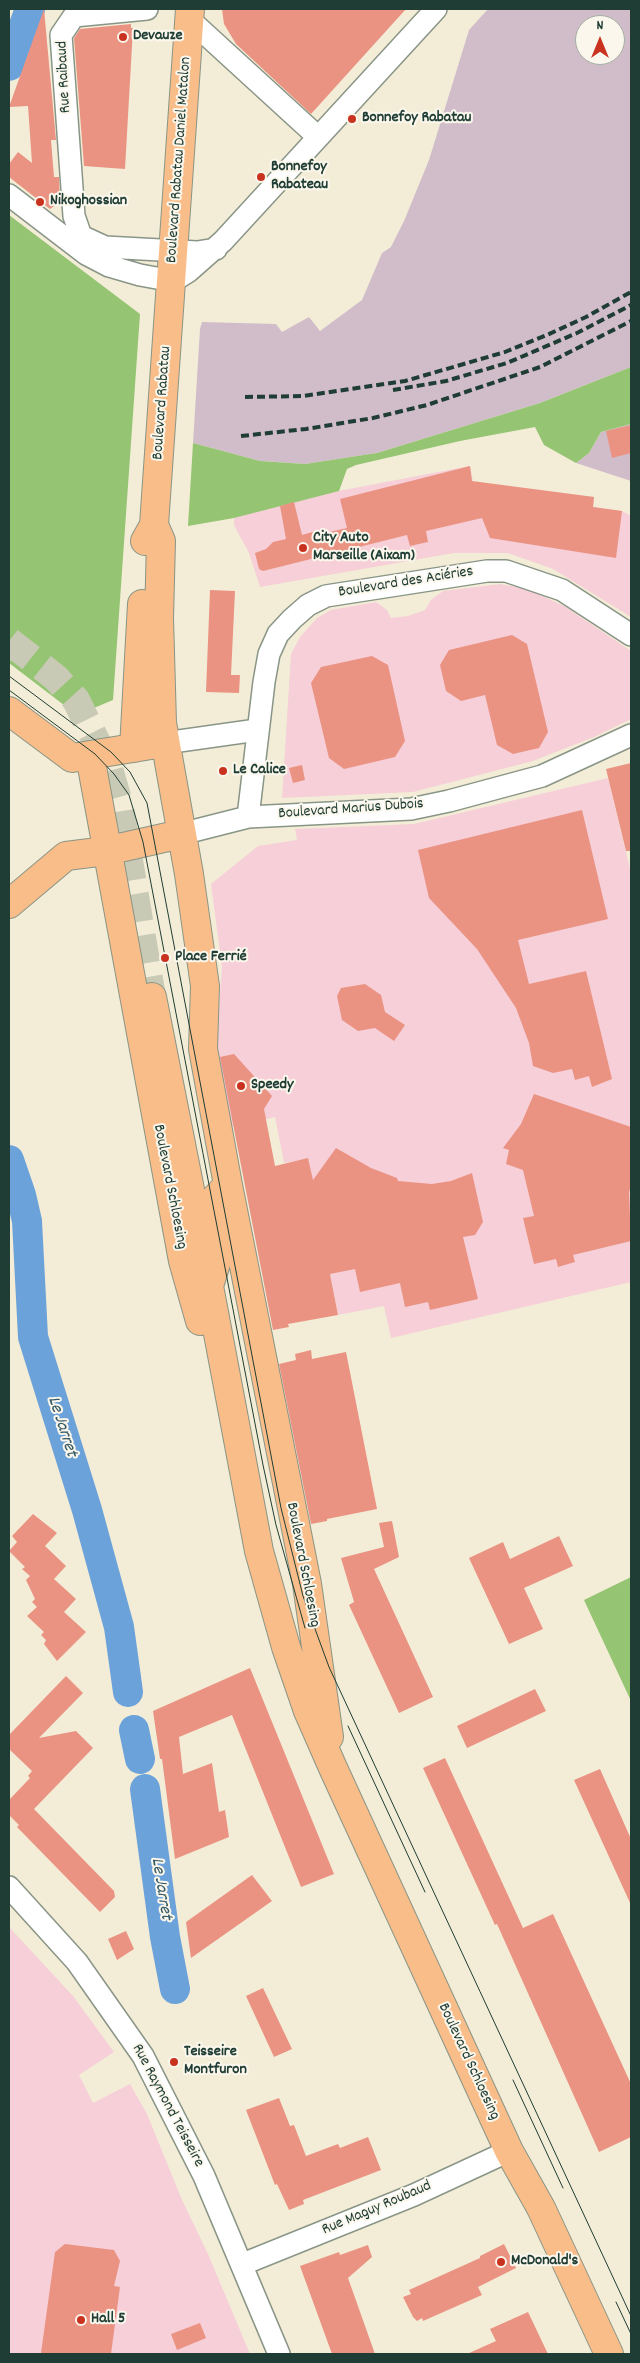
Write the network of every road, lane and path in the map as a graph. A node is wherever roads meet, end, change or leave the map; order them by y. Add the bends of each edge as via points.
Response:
1 (147, 9) edge
2 (436, 9) edge
3 (190, 14) edge
4 (318, 137) junction
5 (9, 196) edge
6 (74, 216) junction
7 (66, 240) junction
8 (216, 249) junction
9 (174, 251) junction
10 (173, 281) junction
11 (154, 525) junction
12 (631, 635) edge
13 (9, 711) edge
14 (257, 730) junction
15 (631, 735) edge
16 (165, 743) junction
17 (134, 748) junction
18 (90, 756) junction
19 (248, 817) junction
20 (181, 834) junction
21 (106, 851) junction
22 (9, 904) edge
23 (152, 997) tunnel mouth
24 (228, 1186) junction
25 (209, 1286) junction
26 (252, 1516) junction
27 (333, 1768) junction
28 (9, 1886) edge
29 (509, 2151) junction
30 (243, 2264) junction
31 (279, 2354) edge
32 (608, 2354) edge

1 - 6 street, Rue Raibaud via 74,16 61,35
2 - 4 street
3 - 4 street
3 - 9 main road, Boulevard Rabatau Daniel Matalon
4 - 8 street
5 - 7 street
6 - 7 street, Rue Raibaud
6 - 9 street, Rue Raibaud via 81,236 105,247
7 - 10 street via 109,266
8 - 9 street, Rue Raibaud
8 - 10 street
9 - 10 main road, Boulevard Rabatau Daniel Matalon
10 - 11 main road, Boulevard Rabatau
11 - 16 main road, Boulevard Rabatau via 161,541 158,618
11 - 17 main road, Boulevard Rabatau via 144,540
12 - 14 street, Boulevard des Aciéries via 562,590 506,571 440,577 326,596 308,605 278,634 269,654
13 - 18 main road via 72,758
14 - 16 street
14 - 19 street, Boulevard des Aciéries
15 - 19 street, Boulevard Marius Dubois via 542,776 449,801 411,809
16 - 17 main road
16 - 20 main road, Boulevard Rabatau
17 - 18 main road
18 - 21 main road, Boulevard Schloesing
19 - 20 street, Boulevard Marius Dubois
20 - 21 main road
20 - 24 main road, Boulevard Schloesing via 190,874 204,986 203,1049
21 - 22 main road via 66,856
21 - 26 main road, Boulevard Schloesing via 183,1261 209,1354 236,1486
23 - 25 main road
24 - 25 main road, Boulevard Schloesing via 208,1207 217,1260
24 - 27 main road, Boulevard Schloesing via 307,1584
25 - 26 main road, Boulevard Schloesing
26 - 27 main road, Boulevard Schloesing via 286,1647 308,1711
27 - 29 main road, Boulevard Schloesing
28 - 30 street, Rue Raymond Teisseire via 77,1962 143,2056 204,2176
29 - 30 street, Rue Maguy Roubaud via 414,2195
29 - 32 main road, Boulevard Schloesing via 541,2208
30 - 31 street, Rue Raymond Teisseire

